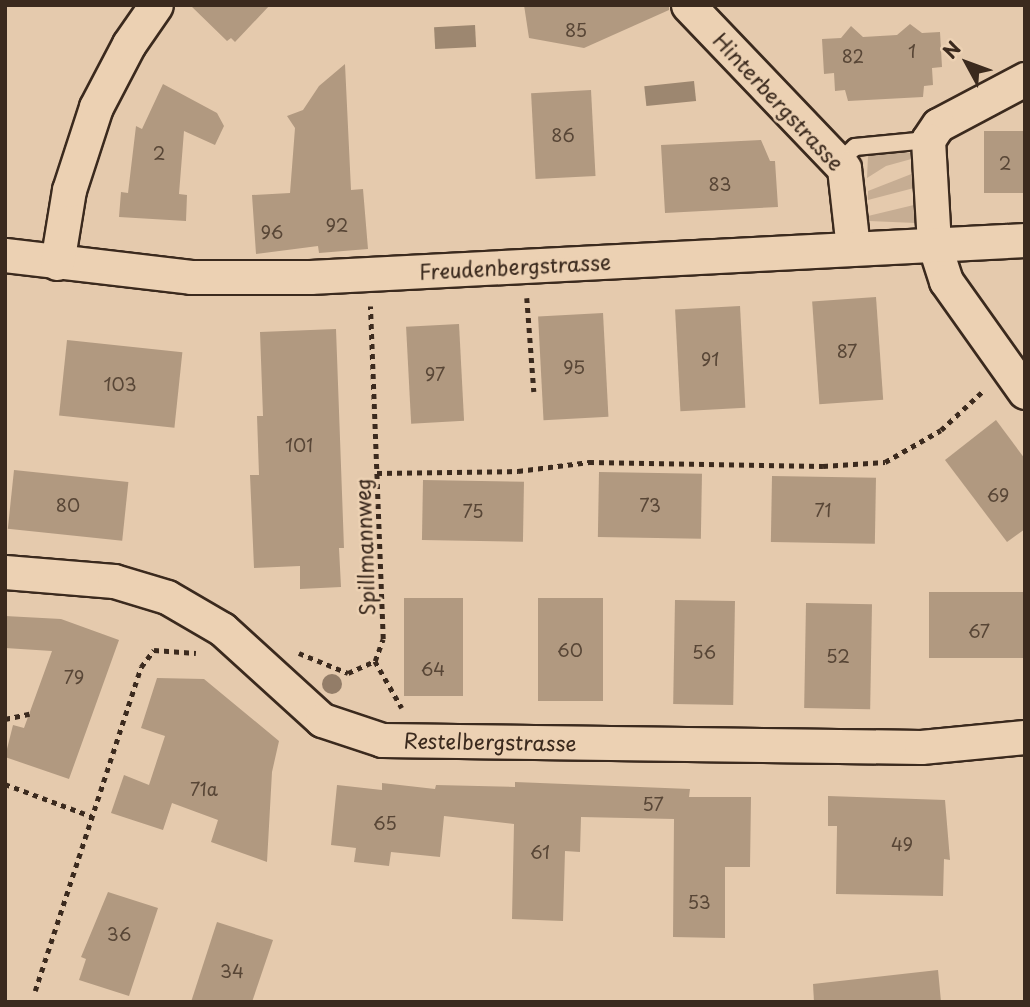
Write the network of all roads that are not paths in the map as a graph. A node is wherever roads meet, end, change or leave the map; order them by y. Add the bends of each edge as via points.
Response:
1 (156, 5) edge
2 (688, 5) edge
3 (1025, 79) edge
4 (928, 140) junction
5 (839, 162) junction
6 (1025, 240) edge
7 (934, 244) junction
8 (853, 248) junction
9 (5, 255) edge
10 (57, 263) junction
11 (1025, 392) edge
12 (5, 572) edge
13 (1025, 737) edge

1 - 10 street via 128,44 96,107 69,190
2 - 5 street, Hinterbergstrasse
3 - 4 street via 938,125
4 - 5 lane via 855,147
4 - 7 street
5 - 8 street, Hinterbergstrasse via 848,175
6 - 7 street, Freudenbergstrasse
7 - 8 street, Freudenbergstrasse
7 - 11 street via 959,304
8 - 10 street, Freudenbergstrasse via 310,277 191,276
9 - 10 street, Freudenbergstrasse
12 - 13 street, Restelbergstrasse via 114,581 167,597 222,629 322,720 382,740 921,747

